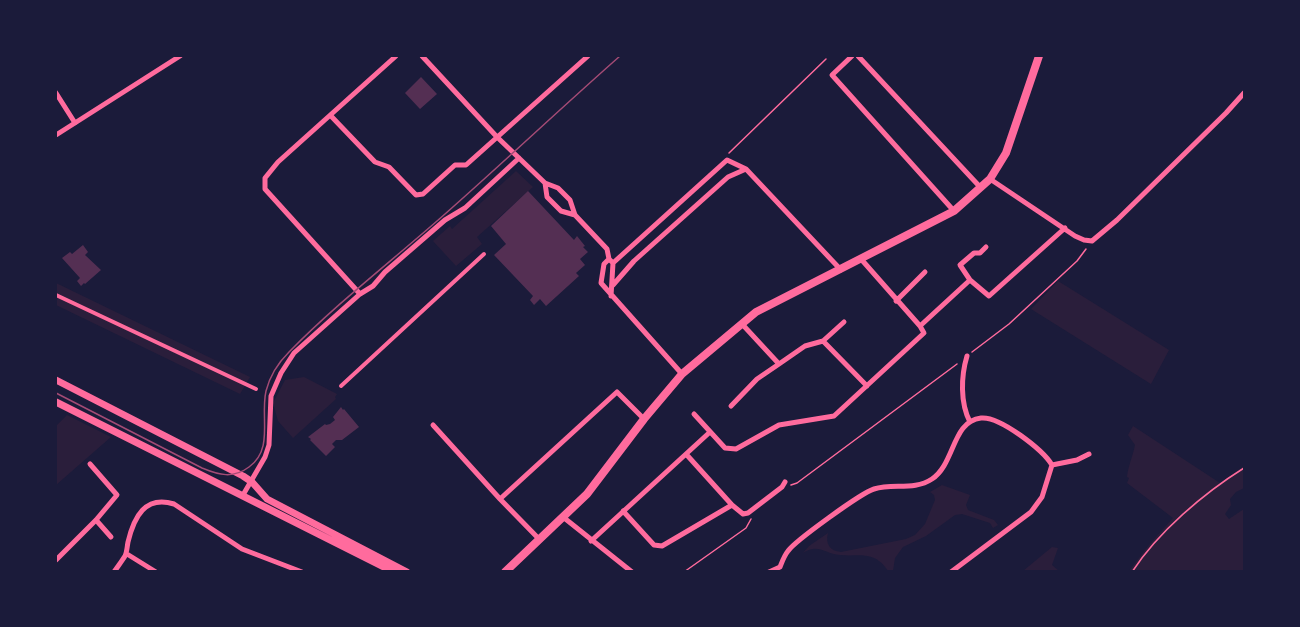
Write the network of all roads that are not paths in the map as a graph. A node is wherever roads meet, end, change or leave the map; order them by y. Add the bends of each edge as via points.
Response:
1 (180, 56) edge
2 (396, 56) edge
3 (422, 56) edge
4 (588, 56) edge
5 (852, 56) edge
6 (858, 56) edge
7 (1039, 56) edge
8 (56, 93) edge
9 (1245, 93) edge
10 (331, 116) junction
11 (75, 123) junction
12 (56, 135) edge
13 (497, 137) junction
14 (519, 158) junction
15 (746, 170) junction
16 (990, 179) junction
17 (545, 183) junction
18 (981, 188) junction
19 (954, 211) junction
20 (575, 215) junction
21 (1065, 228) junction
22 (986, 247) dead end
23 (484, 254) dead end
24 (861, 259) junction
25 (611, 261) junction
26 (841, 270) junction
27 (926, 272) dead end
28 (970, 280) junction
29 (612, 286) junction
30 (360, 294) junction
31 (56, 295) edge
32 (611, 296) junction
33 (896, 301) junction
34 (844, 322) dead end
35 (742, 324) junction
36 (920, 326) junction
37 (823, 341) junction
38 (967, 356) road end
39 (779, 364) junction
40 (682, 374) junction
41 (56, 380) edge
42 (341, 386) dead end
43 (867, 386) junction
44 (256, 389) dead end
45 (56, 402) edge
46 (731, 406) dead end
47 (694, 414) dead end
48 (644, 418) junction
49 (970, 422) junction
50 (433, 426) dead end
51 (710, 432) junction
52 (686, 454) junction
53 (1089, 454) dead end
54 (90, 464) dead end
55 (1052, 465) junction
56 (252, 482) junction
57 (785, 482) road end
58 (243, 495) junction
59 (500, 499) junction
60 (732, 505) junction
61 (623, 511) junction
62 (563, 517) junction
63 (96, 520) junction
64 (111, 537) dead end
65 (539, 539) junction
66 (591, 541) junction
67 (127, 554) junction
68 (56, 560) edge
69 (380, 565) edge
70 (290, 567) junction
71 (782, 569) edge
72 (507, 571) edge
73 (114, 572) edge
74 (156, 572) edge
75 (285, 572) edge
76 (302, 572) edge
77 (394, 572) edge
78 (407, 572) edge
79 (632, 572) edge
80 (769, 572) edge
81 (951, 572) edge

1 - 11 street
2 - 10 street
3 - 13 street
4 - 13 street
5 - 19 street via 832,75
6 - 18 street
7 - 16 main road via 1006,153
8 - 11 street
9 - 21 street via 1092,241
10 - 13 street via 375,162 388,167 416,195 423,194 455,165 466,165
10 - 30 street via 278,162 265,178 265,189
11 - 12 street
13 - 14 street
14 - 17 street
14 - 30 street
15 - 25 street via 727,160
15 - 26 street
15 - 29 street via 728,177 634,261
16 - 18 main road
16 - 21 street
17 - 20 street via 558,188 570,200
17 - 20 street via 547,197 561,211
18 - 19 main road
19 - 24 main road
20 - 25 street via 607,249
21 - 28 street via 989,296
22 - 28 street via 960,265
23 - 42 street
24 - 26 main road
24 - 33 street
25 - 29 street
25 - 32 street via 604,264 601,283
26 - 35 main road via 756,312
27 - 33 street
28 - 36 street
29 - 32 street
30 - 56 street via 285,365 271,396 269,445
31 - 44 street
32 - 40 street
33 - 36 street
34 - 37 street
35 - 39 street
35 - 40 main road
36 - 43 street via 924,333
37 - 39 street via 805,346
37 - 43 street
38 - 49 street via 962,383
39 - 46 street via 757,379
40 - 48 main road
41 - 56 street
43 - 51 street via 834,416 779,424 736,449 725,448
45 - 58 street
47 - 51 street
48 - 59 street via 617,392
48 - 62 main road via 587,494
49 - 55 street via 986,418 998,422 1043,452
49 - 71 street via 961,430 949,460 934,477 918,485 881,488 862,495 789,549
50 - 59 street
51 - 52 street
52 - 60 street
52 - 61 street
53 - 55 street
54 - 63 street via 117,495
55 - 81 street via 1042,497 1031,512
56 - 58 street
56 - 69 street via 267,499
57 - 60 street via 748,513 740,513
58 - 69 street
59 - 65 street
60 - 61 street via 662,546 654,545
61 - 66 street
62 - 65 main road
62 - 66 street
63 - 64 street
63 - 68 street
65 - 72 main road
66 - 79 street
67 - 70 street via 131,532 142,510 155,501 165,501 242,549
67 - 73 street
67 - 74 street
69 - 77 street
69 - 78 street
70 - 75 street
70 - 76 street
71 - 80 street

